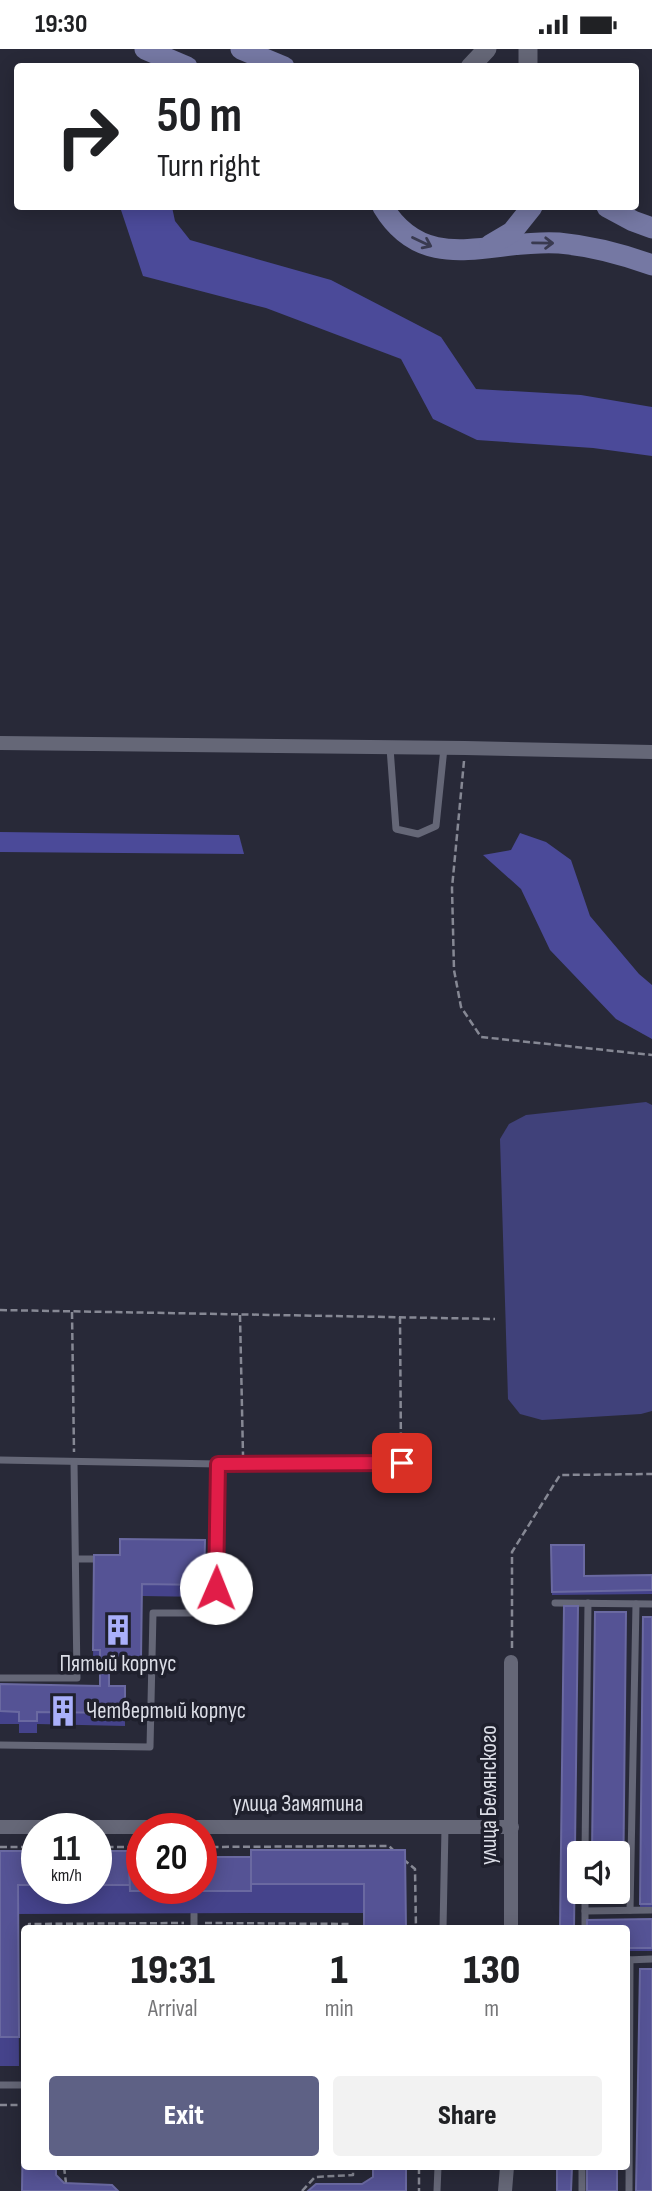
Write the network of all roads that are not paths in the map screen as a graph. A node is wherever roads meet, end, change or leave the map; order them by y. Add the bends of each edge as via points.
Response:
1 (145, 49) edge
2 (241, 49) edge
3 (487, 49) edge
4 (178, 63) edge
5 (274, 63) edge
6 (474, 63) edge
7 (385, 210) edge
8 (530, 210) edge
9 (613, 210) edge
10 (652, 228) edge
11 (475, 249) junction
12 (652, 265) edge
13 (0, 743) edge
14 (390, 747) junction
15 (444, 748) junction
16 (652, 752) edge
17 (0, 1460) edge
18 (74, 1462) junction
19 (402, 1463) road end
20 (218, 1464) junction
21 (77, 1559) junction
22 (95, 1559) edge
23 (555, 1603) dead end
24 (588, 1603) junction
25 (636, 1604) junction
26 (652, 1604) edge
27 (511, 1662) road end
28 (0, 1678) edge
29 (0, 1745) edge
30 (0, 1827) edge
31 (445, 1827) junction
32 (512, 1827) junction
33 (126, 1828) edge
34 (217, 1828) edge
35 (585, 1841) edge
36 (585, 1904) edge
37 (630, 1910) junction
38 (652, 1910) edge
39 (585, 1911) junction
40 (194, 1914) edge
41 (194, 1925) edge
42 (443, 1925) edge
43 (511, 1925) edge
44 (584, 1925) edge
45 (652, 1959) edge
46 (630, 1960) edge
47 (0, 2085) edge
48 (21, 2085) edge
49 (438, 2170) edge
50 (507, 2170) edge
51 (582, 2170) edge
52 (629, 2170) edge
53 (437, 2191) edge
54 (505, 2191) edge
55 (582, 2191) edge
56 (629, 2191) edge

1 - 4 main road
2 - 5 main road
3 - 6 street
7 -> 11 main road via 398,227 421,243 447,251
8 - 11 main road via 512,232
9 - 10 main road
11 -> 12 main road via 558,243
13 - 14 street
14 - 15 street
14 - 15 lane via 396,829 418,834 436,826
15 - 16 street
17 - 18 lane
18 - 20 lane
18 - 21 lane
19 - 20 lane
20 - 29 lane via 216,1613 153,1613 150,1747
21 - 22 lane
21 - 28 lane via 76,1678
23 - 24 lane
24 - 25 lane
24 - 35 lane
25 - 26 lane
25 - 37 lane
27 - 32 street, улица Белянского
30 - 33 street, улица Замятина
31 - 32 street, улица Замятина
31 - 34 street, улица Замятина
31 - 42 lane
32 - 43 street, улица Белянского
36 - 39 lane
37 - 38 lane
37 - 39 lane
39 - 44 lane
40 - 41 lane
45 - 46 lane
47 - 48 lane
49 - 53 lane
50 - 54 street
51 - 55 lane
52 - 56 lane

